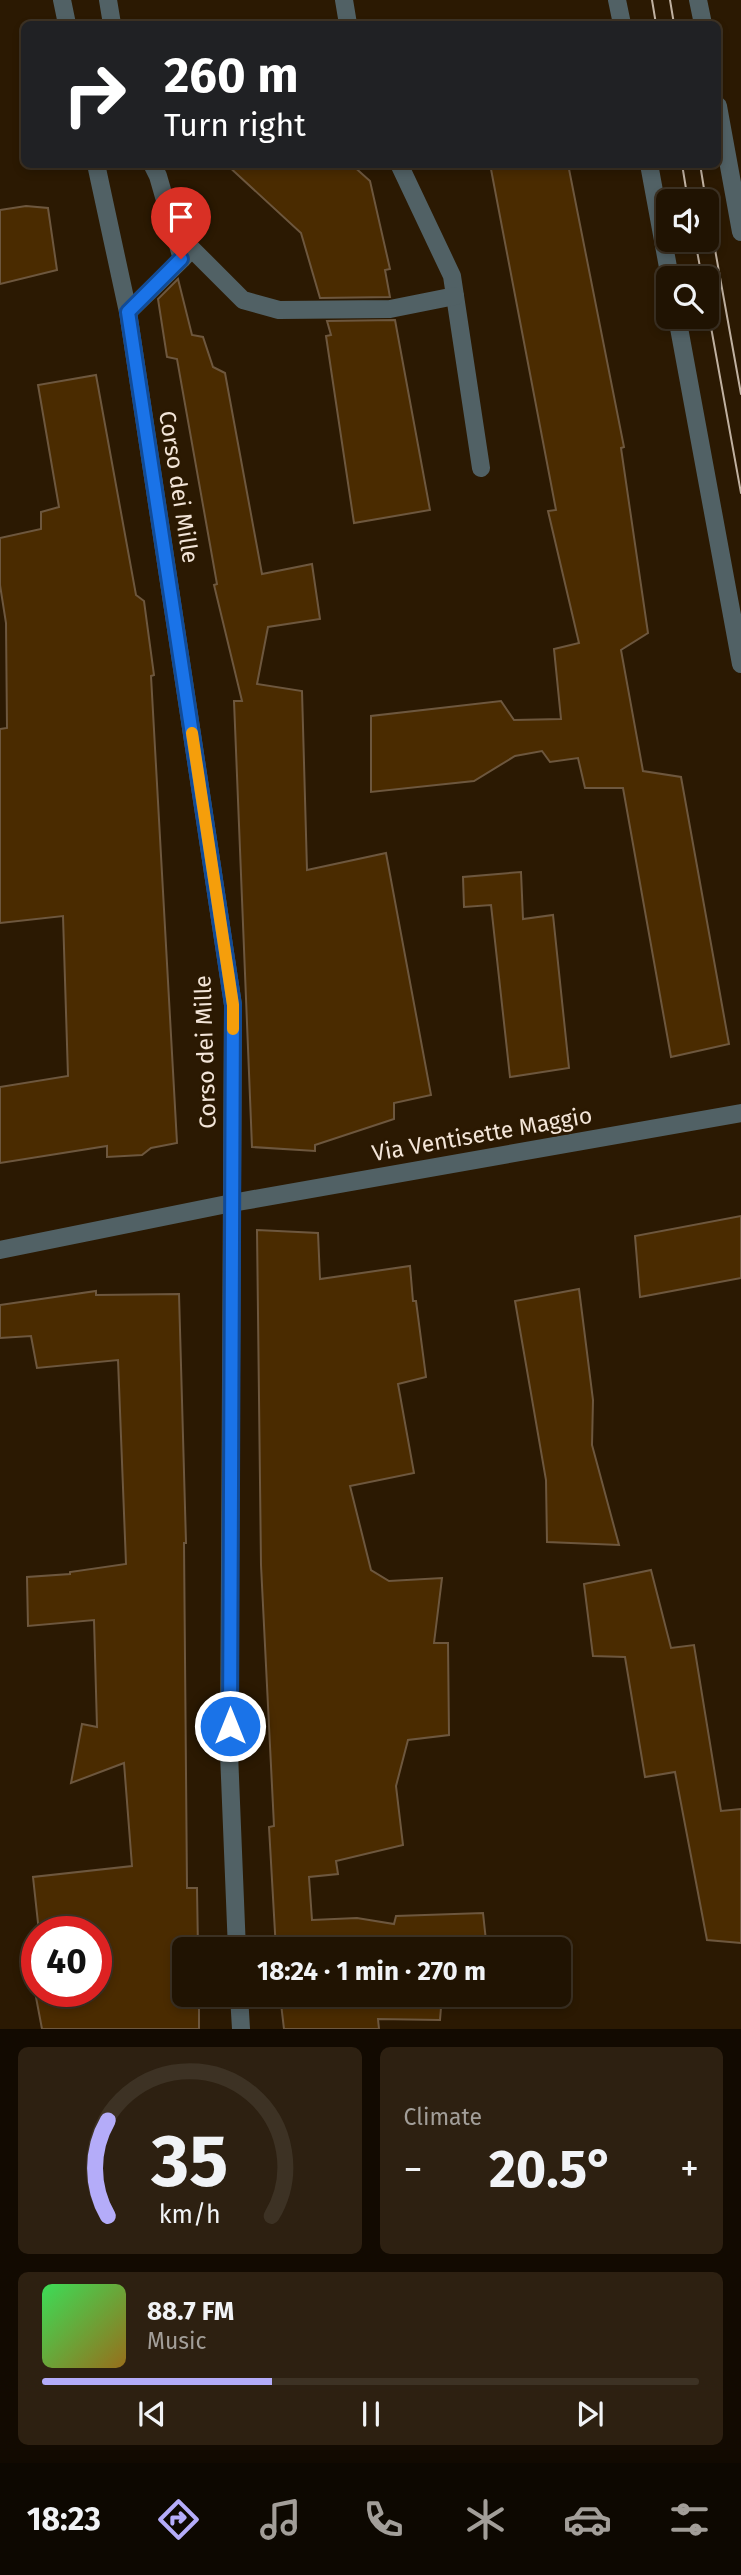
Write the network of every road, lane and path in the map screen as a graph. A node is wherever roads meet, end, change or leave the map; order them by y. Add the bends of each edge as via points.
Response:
1 (62, 0) edge
2 (108, 0) edge
3 (344, 0) edge
4 (618, 0) edge
5 (698, 0) edge
6 (66, 21) edge
7 (112, 21) edge
8 (348, 21) edge
9 (622, 21) edge
10 (702, 21) edge
11 (721, 122) edge
12 (97, 168) edge
13 (154, 168) edge
14 (401, 168) edge
15 (650, 168) edge
16 (741, 232) edge
17 (181, 259) junction
18 (668, 266) edge
19 (455, 296) junction
20 (128, 312) junction
21 (679, 329) edge
22 (481, 468) dead end
23 (741, 664) edge
24 (741, 1113) edge
25 (232, 1203) junction
26 (0, 1250) edge
27 (236, 1937) edge
28 (240, 2007) edge
29 (241, 2029) edge

1 - 6 street
2 - 7 street
3 - 8 street
4 - 9 street
5 - 10 street
11 - 16 street
12 - 20 street, Corso dei Mille
13 - 17 street
14 - 19 street via 452,276
15 - 18 street
17 - 19 street via 192,249 243,300 279,310 390,309
17 - 20 street
19 - 22 street
20 - 25 street, Corso dei Mille via 233,1005
21 - 23 street
24 - 25 street, Via Ventisette Maggio
25 - 26 street, Via Ventisette Maggio
25 - 27 street, Corso dei Mille via 229,1753
28 - 29 street

